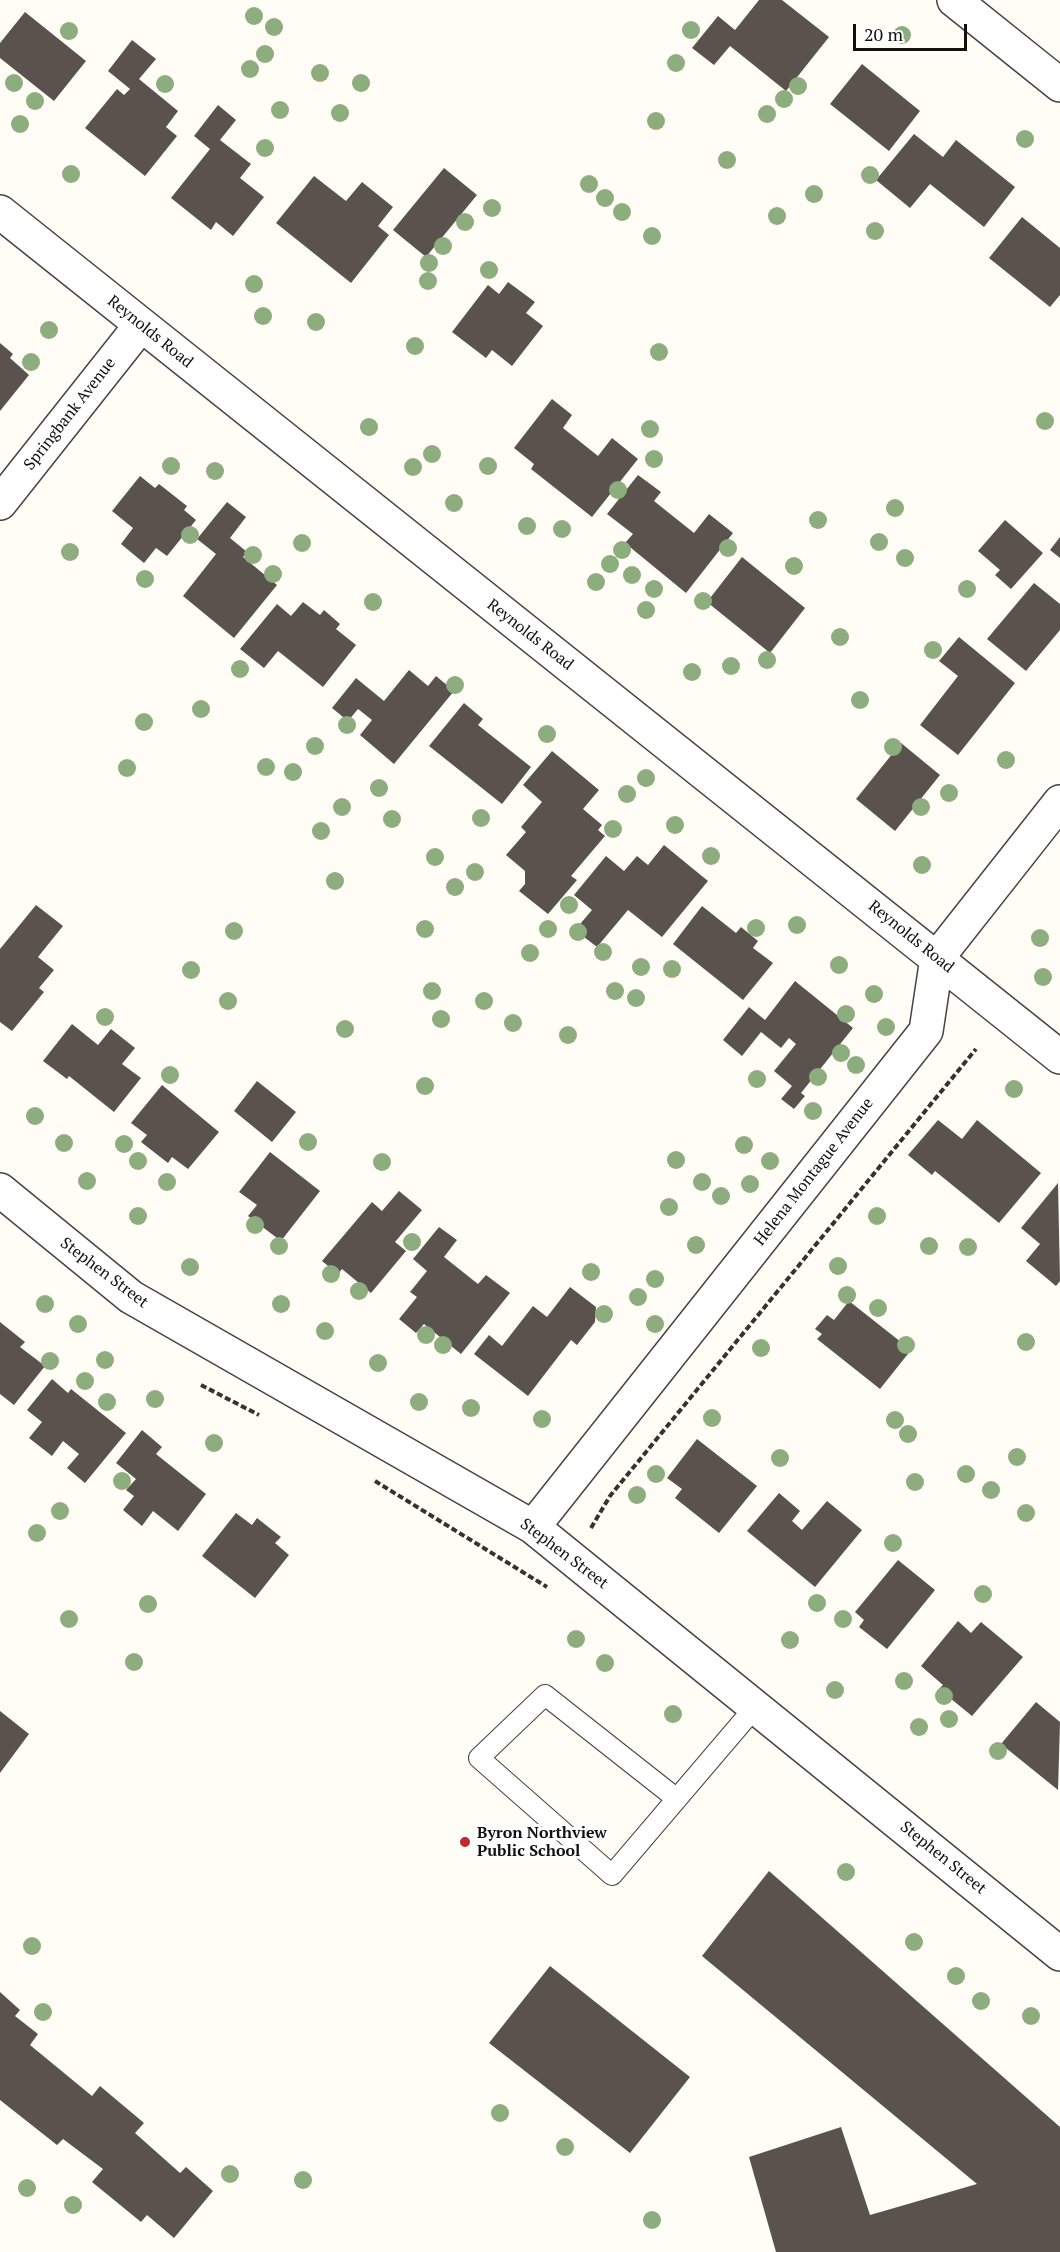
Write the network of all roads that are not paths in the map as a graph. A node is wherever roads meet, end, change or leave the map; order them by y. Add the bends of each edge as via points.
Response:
1 (954, 0) edge
2 (1060, 85) edge
3 (0, 212) edge
4 (141, 325) junction
5 (0, 503) edge
6 (1060, 802) edge
7 (937, 958) junction
8 (1060, 1057) edge
9 (0, 1190) edge
10 (533, 1527) junction
11 (756, 1706) junction
12 (676, 1799) junction
13 (1060, 1954) edge

1 - 2 street
3 - 4 street, Reynolds Road
4 - 5 street, Springbank Avenue
4 - 7 street, Reynolds Road
6 - 7 street, Helena Montague Avenue
7 - 8 street, Reynolds Road
7 - 10 street, Helena Montague Avenue via 926,1031
9 - 10 street, Stephen Street via 131,1298
10 - 11 street, Stephen Street
11 - 12 lane
11 - 13 street, Stephen Street
12 - 12 lane via 612,1875 479,1758 545,1695

